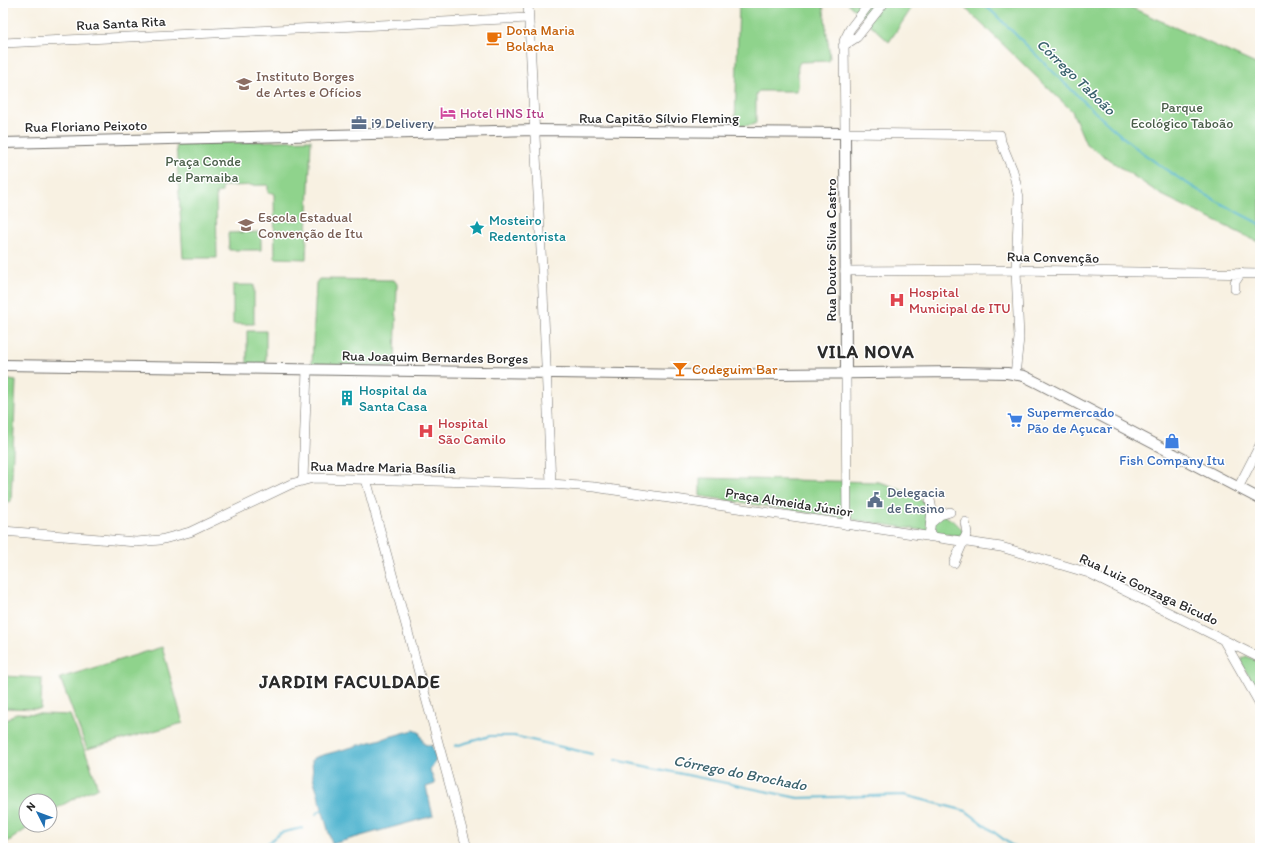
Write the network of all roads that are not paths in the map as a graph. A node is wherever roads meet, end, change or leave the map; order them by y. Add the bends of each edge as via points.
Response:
1 (528, 3) edge
2 (870, 3) edge
3 (884, 3) edge
4 (528, 18) junction
5 (3, 43) edge
6 (843, 46) junction
7 (535, 130) junction
8 (844, 133) junction
9 (169, 138) joint
10 (3, 142) edge
11 (1016, 270) junction
12 (845, 271) junction
13 (1241, 273) junction
14 (1260, 274) edge
15 (1235, 289) dead end
16 (3, 365) edge
17 (307, 370) junction
18 (547, 373) junction
19 (846, 374) junction
20 (1015, 375) junction
21 (1260, 445) edge
22 (303, 479) junction
23 (366, 479) junction
24 (551, 484) junction
25 (1238, 488) junction
26 (1260, 499) edge
27 (930, 500) dead end
28 (693, 501) joint
29 (950, 512) dead end
30 (932, 522) junction
31 (965, 522) dead end
32 (847, 525) junction
33 (3, 531) edge
34 (929, 537) junction
35 (964, 542) junction
36 (954, 563) dead end
37 (1224, 640) junction
38 (1260, 658) edge
39 (1260, 704) edge
40 (467, 848) edge

1 - 4 street
2 - 6 street via 850,29
3 - 6 street via 857,37
4 - 5 street, Rua Santa Rita
4 - 7 street
6 - 8 street, Rua Doutor Silva Castro
7 - 8 main road, Rua Capitão Sílvio Fleming
7 - 9 main road, Rua Capitão Sílvio Fleming
7 - 18 street
8 - 11 street, Rua Capitão Sílvio Fleming via 1000,135 1013,170 1018,193
8 - 12 main road, Rua Doutor Silva Castro
9 - 10 main road, Rua Floriano Peixoto
11 - 12 street, Rua Convenção
11 - 13 street, Rua Convenção
11 - 20 street via 1019,338
12 - 19 main road, Rua Doutor Silva Castro
13 - 14 street, Rua Convenção
13 - 15 street via 1235,282
16 - 17 main road, Rua Joaquim Bernardes Borges
17 - 18 main road, Rua Joaquim Bernardes Borges
17 - 22 street
18 - 19 main road, Rua Joaquim Bernardes Borges
18 - 24 street
19 - 20 main road, Rua Joaquim Bernardes Borges via 957,372
19 - 32 street, Rua Doutor Silva Castro
20 - 25 main road, Rua Joaquim Bernardes Borges via 1024,376 1038,383
21 - 25 street
22 - 23 street, Rua Madre Maria Basília
22 - 33 street, Rua Madre Maria Basília via 190,532 160,540 136,542
23 - 24 street, Rua Madre Maria Basília
23 - 40 street
24 - 28 street, Rua Madre Maria Basília via 635,492
25 - 26 main road, Rua Joaquim Bernardes Borges
27 - 30 street
28 - 32 street, Praça Almeida Júnior
29 - 30 street via 940,515
30 - 34 street
31 - 35 street via 967,533
32 - 34 street, Praça Almeida Júnior
34 - 35 street, Rua Luiz Gonzaga Bicudo
35 - 36 street
35 - 37 street, Rua Luiz Gonzaga Bicudo via 1001,547 1089,573
37 - 38 street, Rua Luiz Gonzaga Bicudo
37 - 39 street

